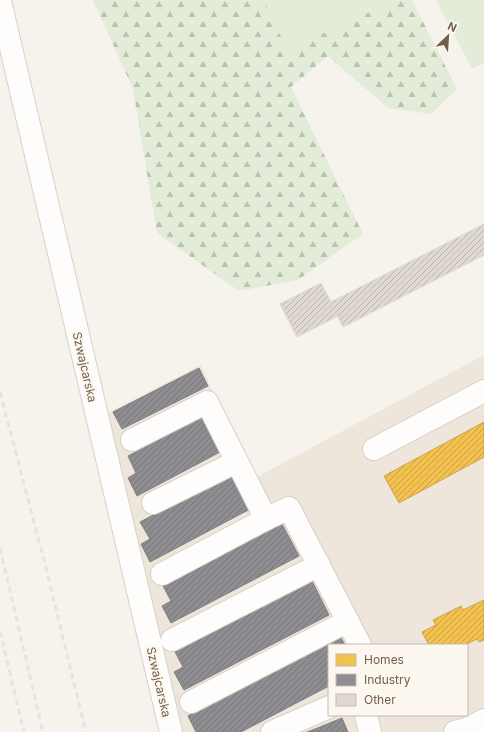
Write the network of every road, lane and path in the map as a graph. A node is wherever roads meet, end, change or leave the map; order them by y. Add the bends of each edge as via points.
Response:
1 (0, 1) edge
2 (484, 391) edge
3 (132, 440) dead end
4 (374, 450) dead end
5 (236, 462) junction
6 (153, 503) dead end
7 (266, 519) junction
8 (319, 565) junction
9 (162, 574) dead end
10 (348, 621) junction
11 (172, 640) dead end
12 (360, 644) edge
13 (191, 702) dead end
14 (328, 707) edge
15 (366, 716) edge
16 (484, 720) edge
17 (171, 732) edge
18 (272, 732) edge
19 (370, 732) edge
20 (455, 732) edge

1 - 17 street, Szwajcarska
2 - 4 street
3 - 5 street via 208,402
5 - 6 street
5 - 7 street
7 - 8 street via 290,508
7 - 9 street
8 - 10 street
8 - 11 street
10 - 12 street
10 - 13 street
14 - 18 street
15 - 19 street
16 - 20 street

